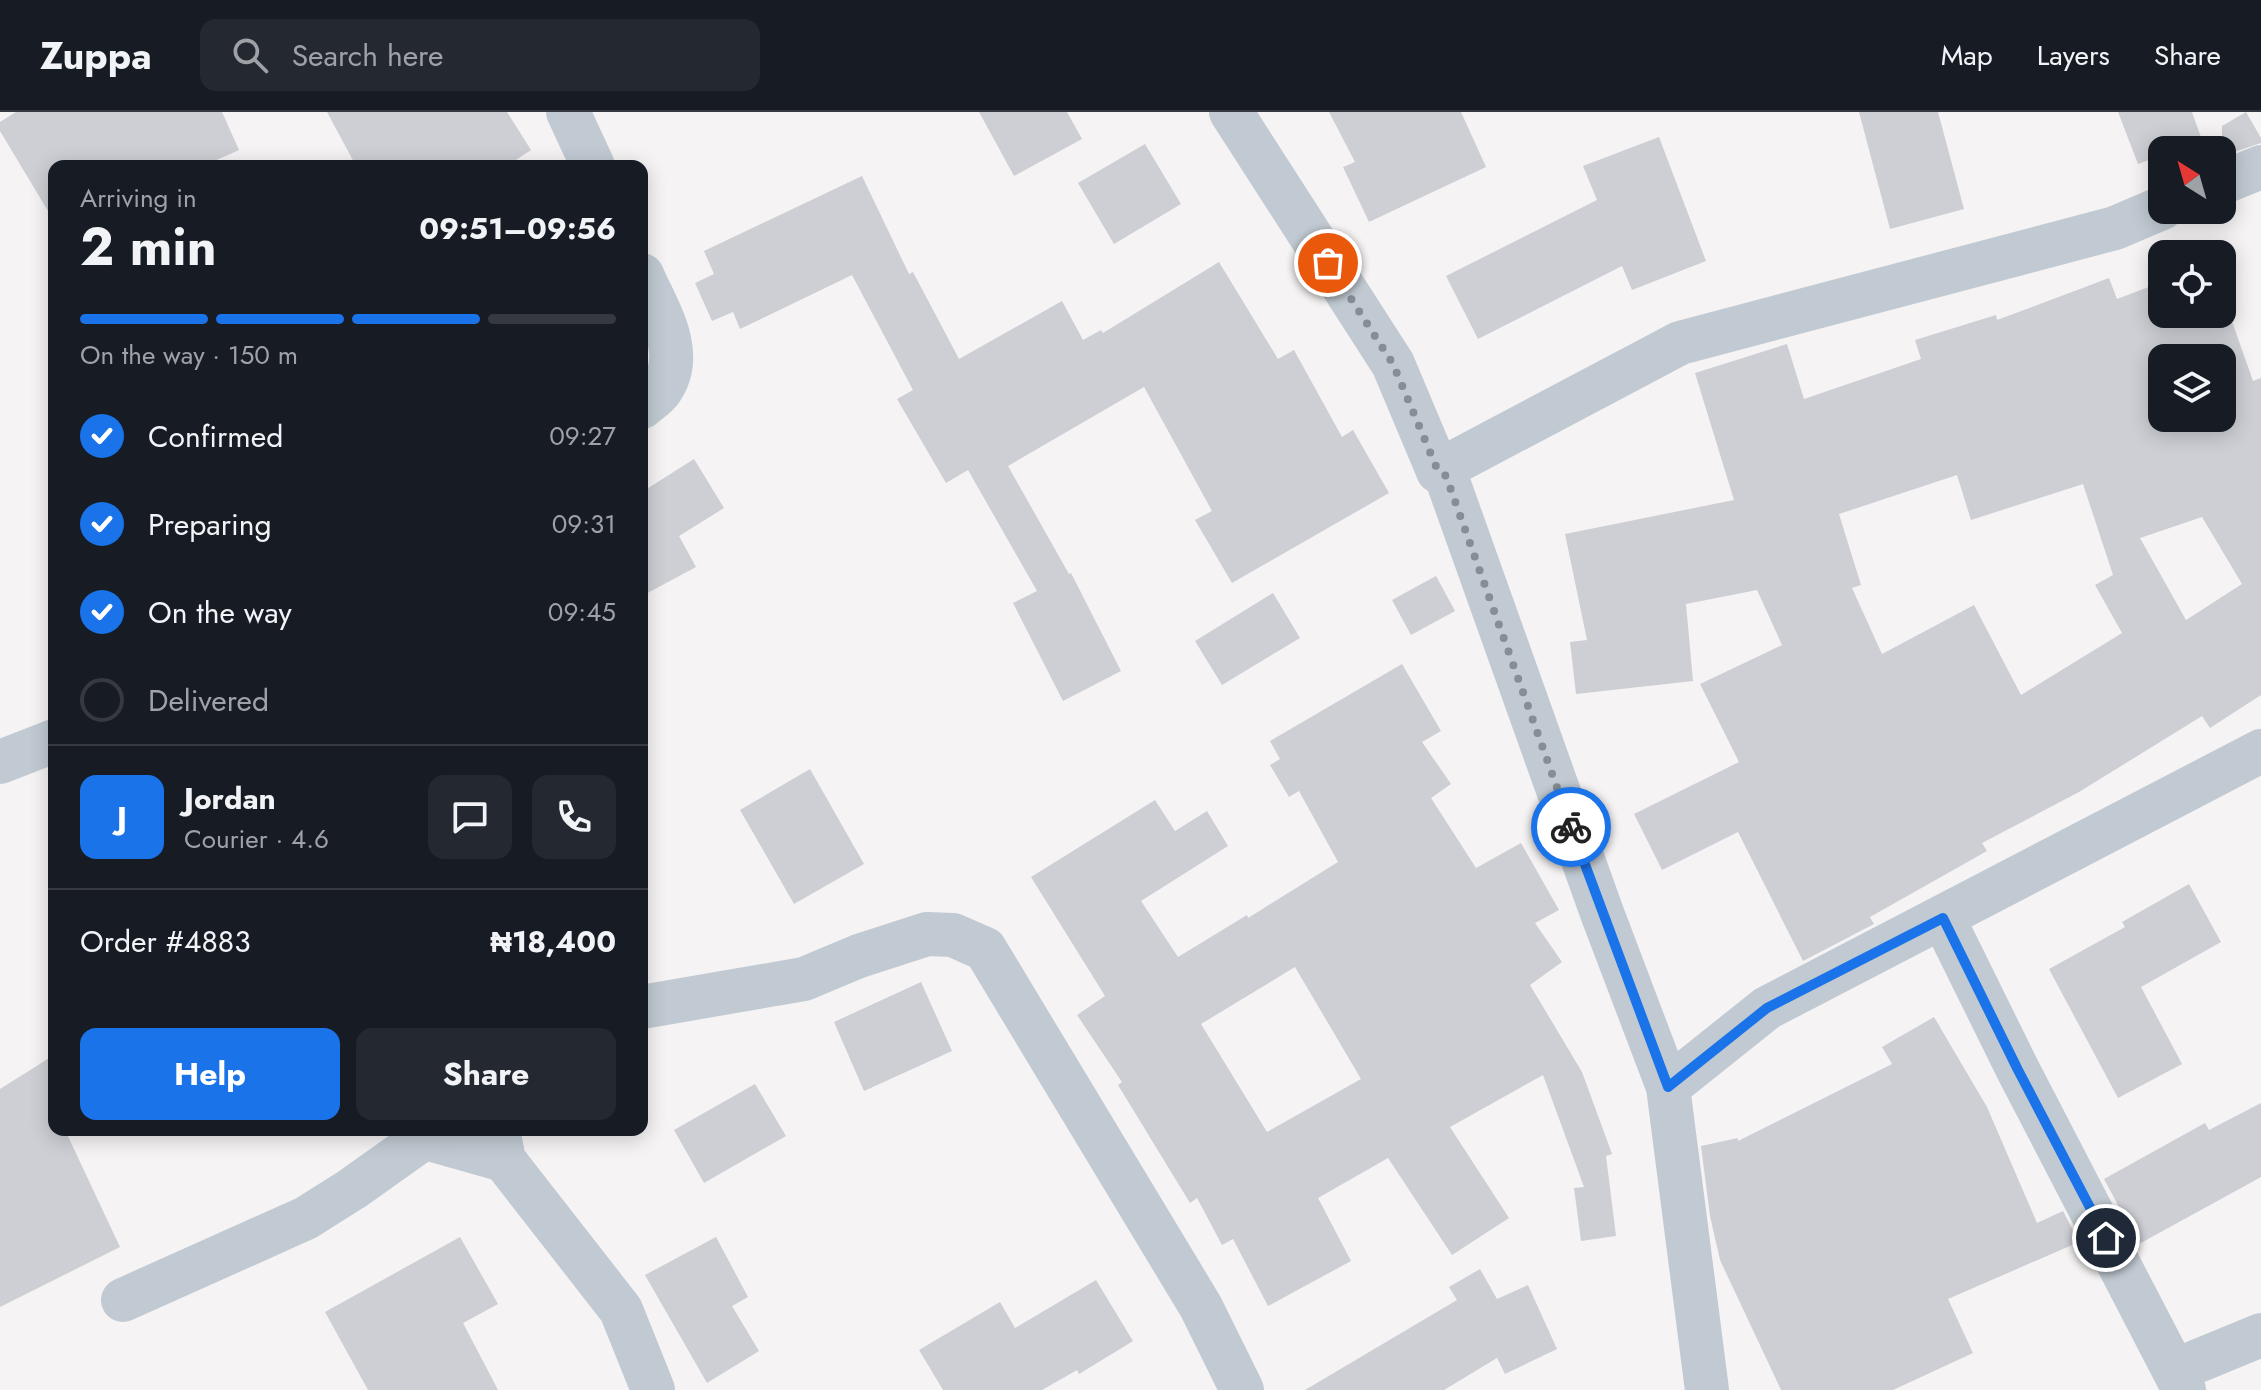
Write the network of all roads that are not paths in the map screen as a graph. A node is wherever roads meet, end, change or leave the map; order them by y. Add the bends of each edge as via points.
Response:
1 (568, 112) edge
2 (1231, 112) edge
3 (590, 160) edge
4 (2261, 167) edge
5 (2236, 177) edge
6 (2148, 214) edge
7 (648, 288) edge
8 (648, 402) edge
9 (1438, 471) junction
10 (48, 743) edge
11 (2261, 751) edge
12 (0, 762) edge
13 (1943, 918) junction
14 (648, 1006) edge
15 (1668, 1087) junction
16 (428, 1136) edge
17 (444, 1136) edge
18 (501, 1145) edge
19 (123, 1300) dead end
20 (2261, 1335) edge
21 (2180, 1380) edge
22 (653, 1390) edge
23 (1242, 1390) edge
24 (1707, 1390) edge

1 - 3 street
2 - 9 street via 1393,364
4 - 5 street
6 - 9 street via 2115,228 1680,343
7 - 8 street via 672,342 662,389
9 - 15 street via 1446,476
10 - 12 street
11 - 13 street
13 - 15 street via 1767,1008
13 - 21 street
14 - 23 street via 804,979 927,934 953,935 985,949 1201,1307
15 - 24 street
16 - 19 street via 306,1218
17 - 18 street
18 - 22 street via 621,1310
20 - 21 street

